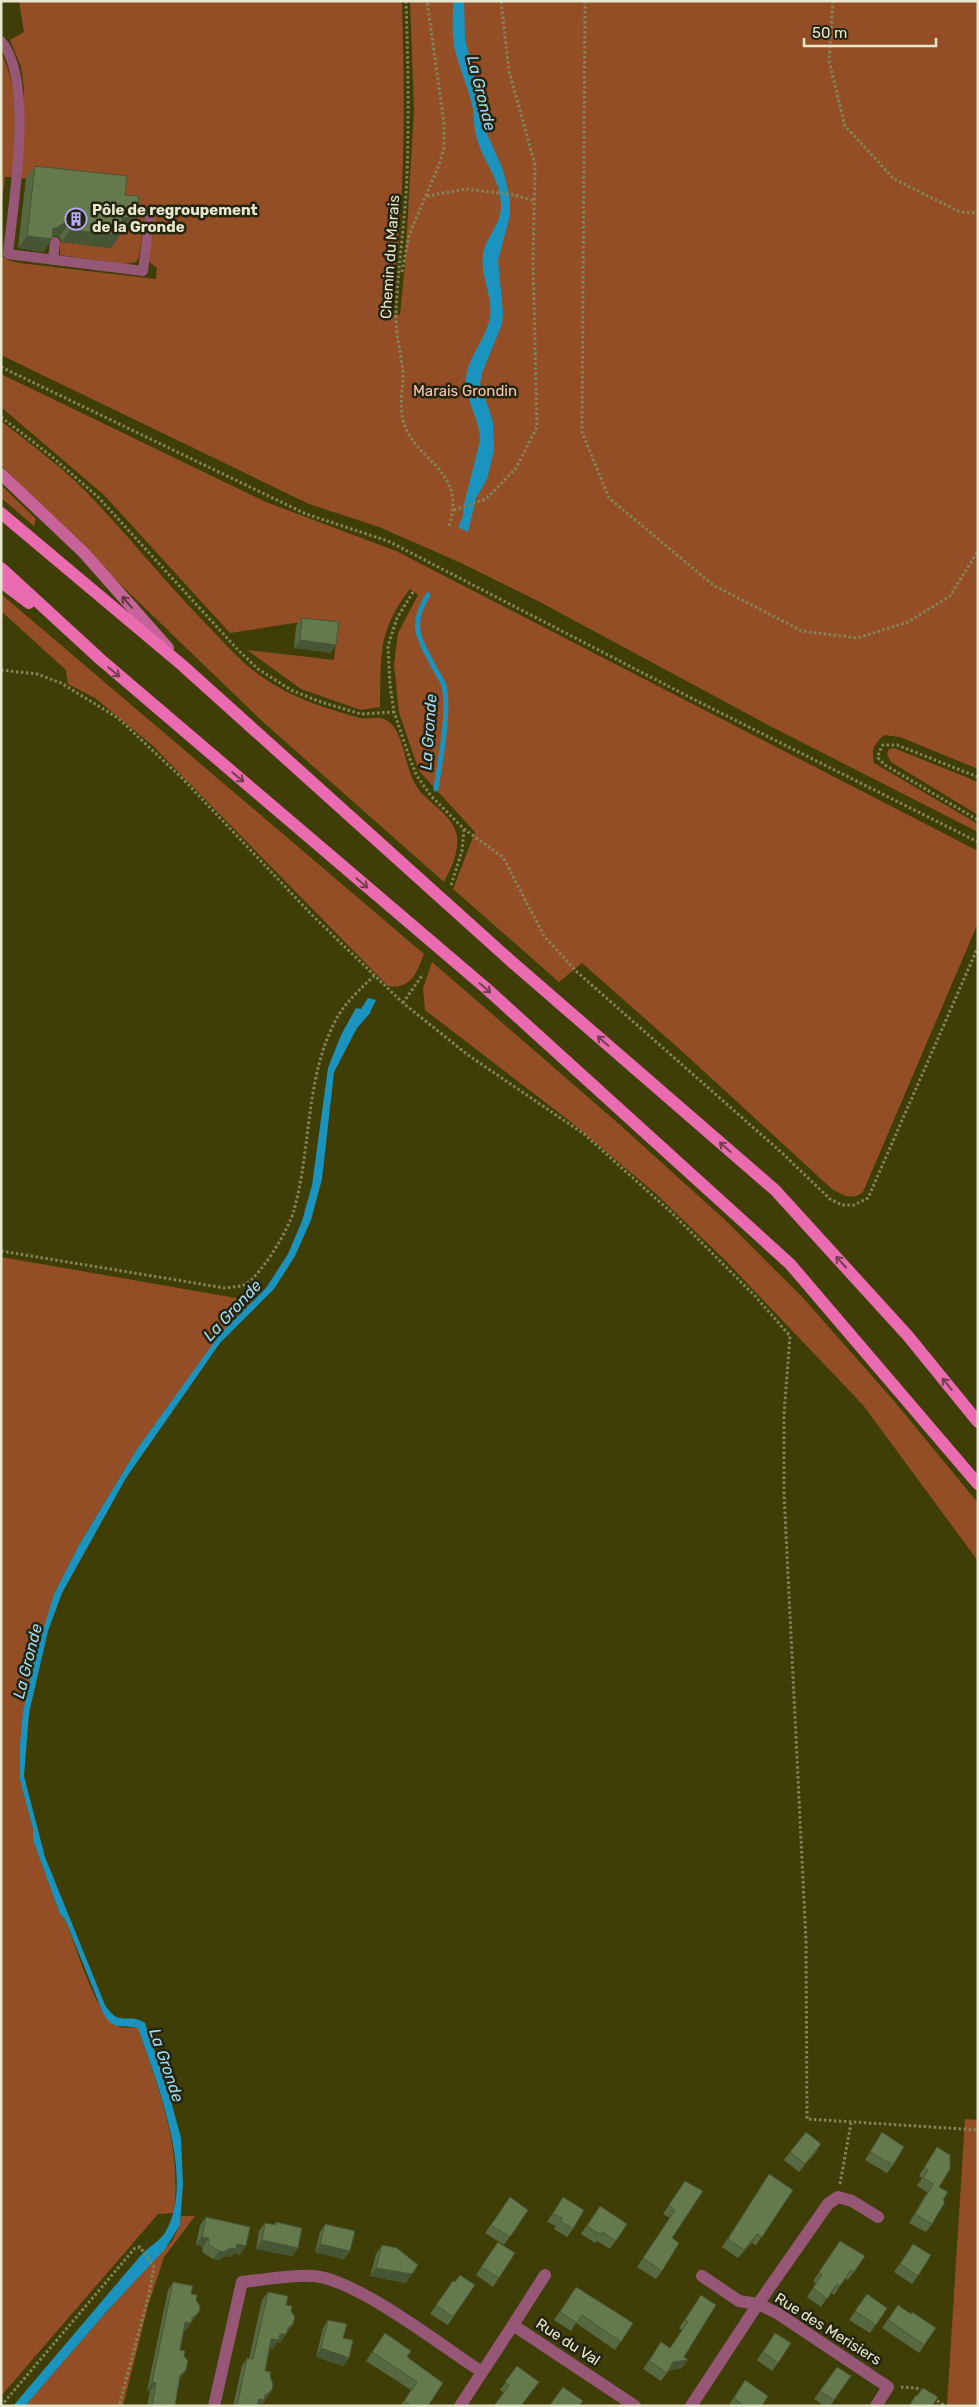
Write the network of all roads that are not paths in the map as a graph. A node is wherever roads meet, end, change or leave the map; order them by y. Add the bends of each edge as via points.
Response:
1 (1, 41) edge
2 (150, 214) dead end
3 (55, 242) edge
4 (53, 260) junction
5 (1, 474) edge
6 (1, 513) edge
7 (1, 568) edge
8 (1, 582) edge
9 (100, 659) junction
10 (182, 665) junction
11 (978, 1422) edge
12 (978, 1484) edge
13 (878, 2217) dead end
14 (545, 2275) dead end
15 (702, 2276) dead end
16 (758, 2304) junction
17 (512, 2325) junction
18 (482, 2372) junction
19 (214, 2406) edge
20 (460, 2406) edge
21 (635, 2406) edge
22 (692, 2406) edge
23 (876, 2406) edge

1 - 4 lane via 14,67 19,88 18,154 8,254
2 - 4 lane via 143,271
3 - 4 lane
10 -> 5 street via 84,554
6 - 10 main road
7 - 9 main road
8 - 9 main road
9 -> 12 main road via 486,989 790,1264
11 -> 10 main road via 908,1336 775,1190 512,962
13 - 16 street via 852,2200 838,2197 828,2204
14 - 17 street
15 - 16 street via 739,2301
16 - 22 street, Rue des Merisiers
16 - 23 street, Rue des Merisiers via 778,2313 888,2387
17 - 18 street, Rue du Val
17 - 21 street, Rue du Val
18 - 19 street via 372,2299 343,2284 315,2276 242,2282
18 - 20 street, Rue du Val

